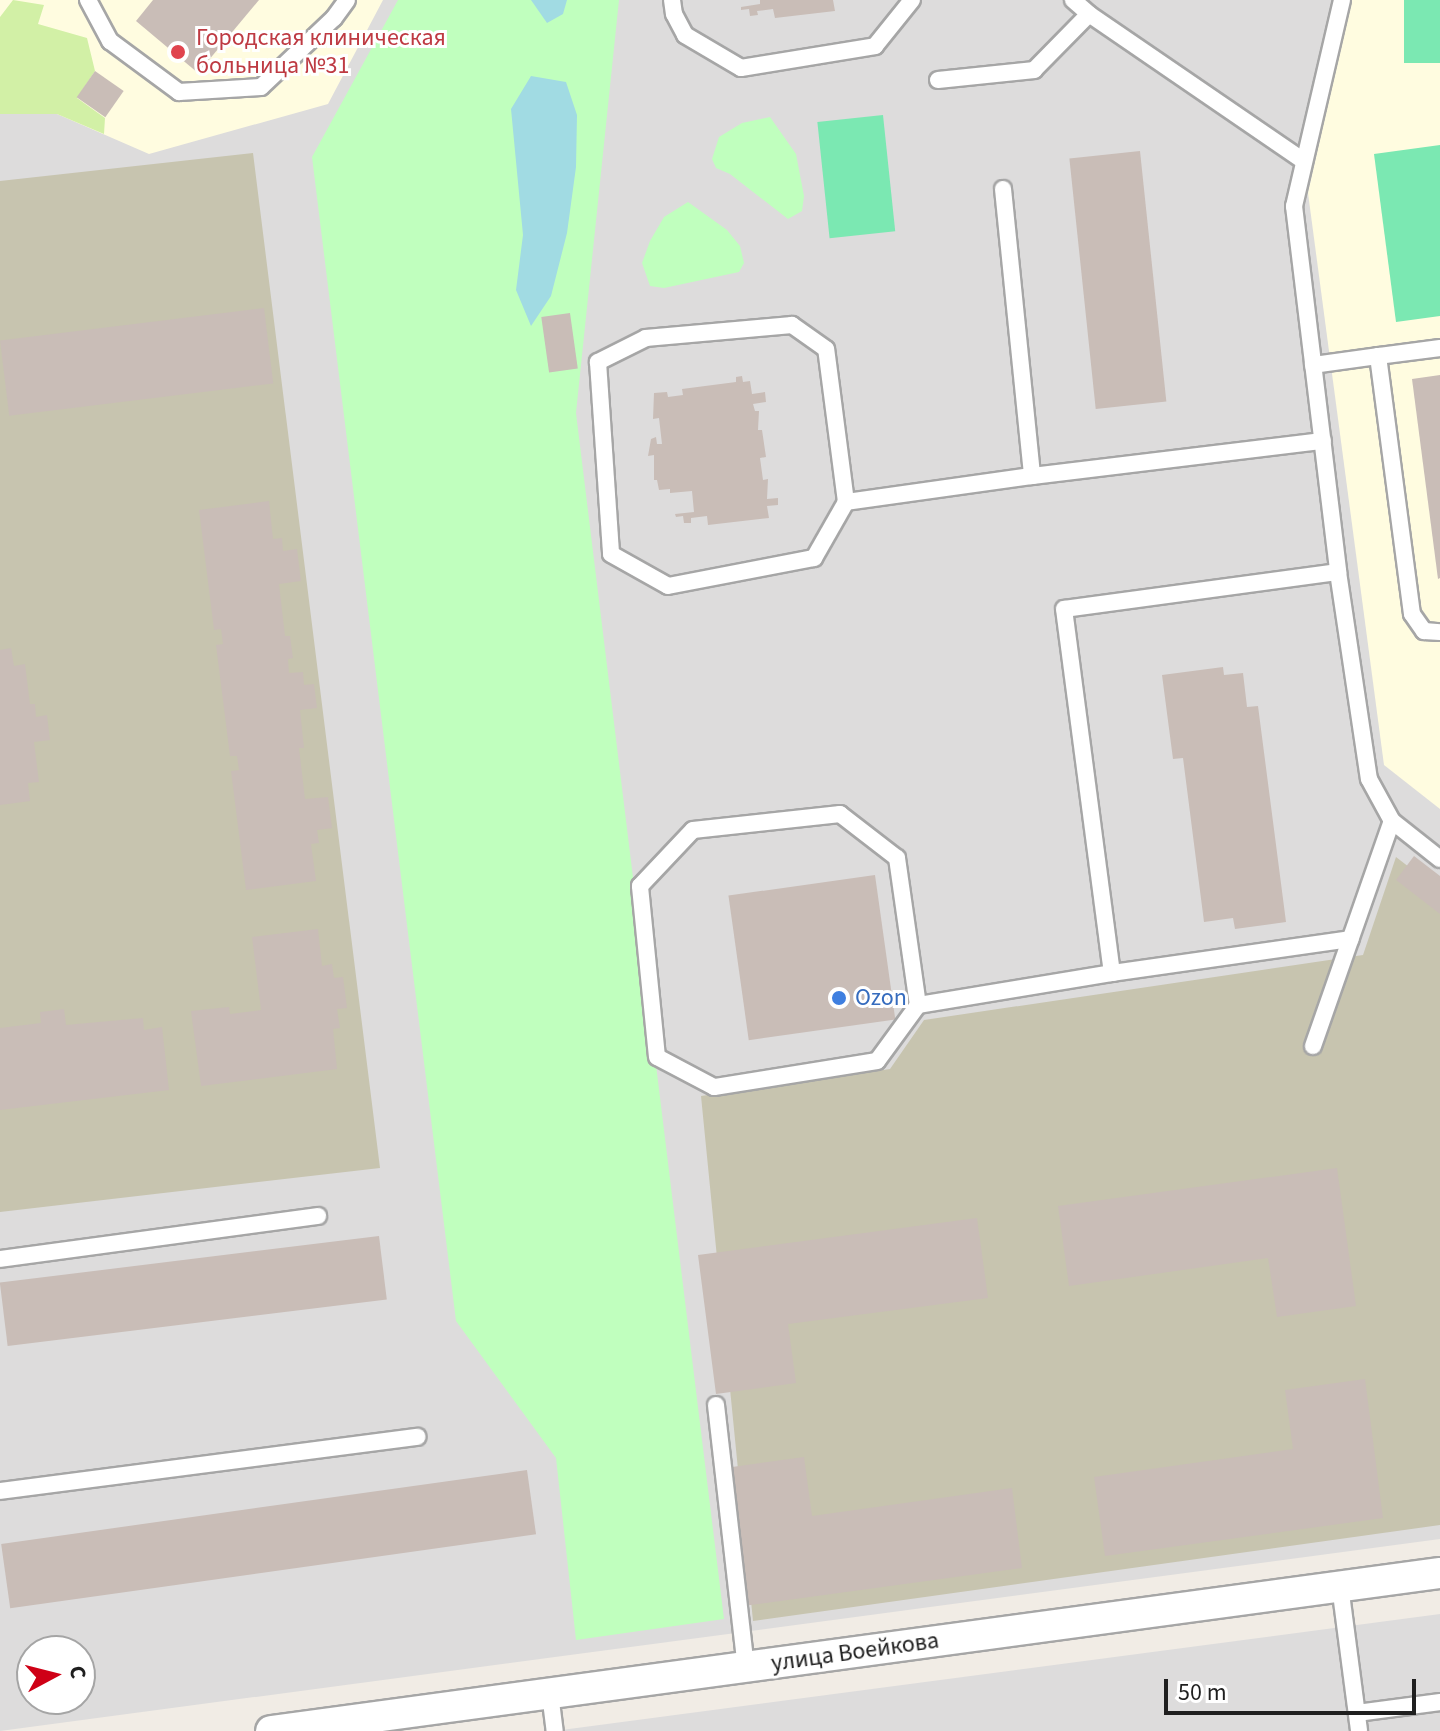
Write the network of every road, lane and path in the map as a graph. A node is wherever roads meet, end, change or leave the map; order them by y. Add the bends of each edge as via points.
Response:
1 (88, 0) edge
2 (347, 0) edge
3 (672, 0) edge
4 (912, 0) edge
5 (1073, 0) edge
6 (1342, 0) edge
7 (1089, 14) junction
8 (938, 80) dead end
9 (1304, 161) junction
10 (1003, 189) dead end
11 (1440, 348) edge
12 (1378, 356) junction
13 (1313, 365) junction
14 (1323, 441) junction
15 (1032, 476) junction
16 (846, 502) junction
17 (1338, 572) junction
18 (1440, 632) edge
19 (1392, 821) junction
20 (1440, 859) edge
21 (1351, 939) junction
22 (1112, 973) junction
23 (918, 1005) junction
24 (1313, 1046) dead end
25 (318, 1216) dead end
26 (0, 1259) edge
27 (716, 1405) dead end
28 (418, 1437) dead end
29 (0, 1491) edge
30 (1440, 1573) edge
31 (1340, 1586) junction
32 (746, 1667) junction
33 (550, 1693) junction
34 (1440, 1702) edge
35 (1357, 1713) junction
36 (271, 1731) edge
37 (555, 1731) edge
38 (1359, 1731) edge

1 - 2 lane via 110,41 179,92 261,87
3 - 4 lane via 685,35 741,68 875,46
5 - 7 lane
6 - 9 lane
7 - 8 lane via 1034,70
7 - 9 lane
9 - 13 lane via 1294,206
10 - 15 lane
11 - 12 lane
12 - 13 lane
12 - 18 lane via 1412,614 1424,631
13 - 14 lane
14 - 15 lane
14 - 17 lane
15 - 16 lane
16 - 16 lane via 814,558 668,586 611,554 598,362 646,338 792,325 826,349
17 - 19 lane via 1369,779
17 - 22 lane via 1064,609
19 - 20 lane
19 - 21 lane
21 - 22 lane
21 - 24 lane
22 - 23 lane
23 - 23 lane via 897,858 840,814 693,830 640,886 657,1057 714,1087 877,1061
25 - 26 lane
27 - 32 lane
28 - 29 lane
30 - 31 street, улица Воейкова
31 - 32 street, улица Воейкова
31 - 35 lane
32 - 33 street, улица Воейкова
33 - 36 street, улица Воейкова
33 - 37 lane
34 - 35 lane
35 - 38 lane

